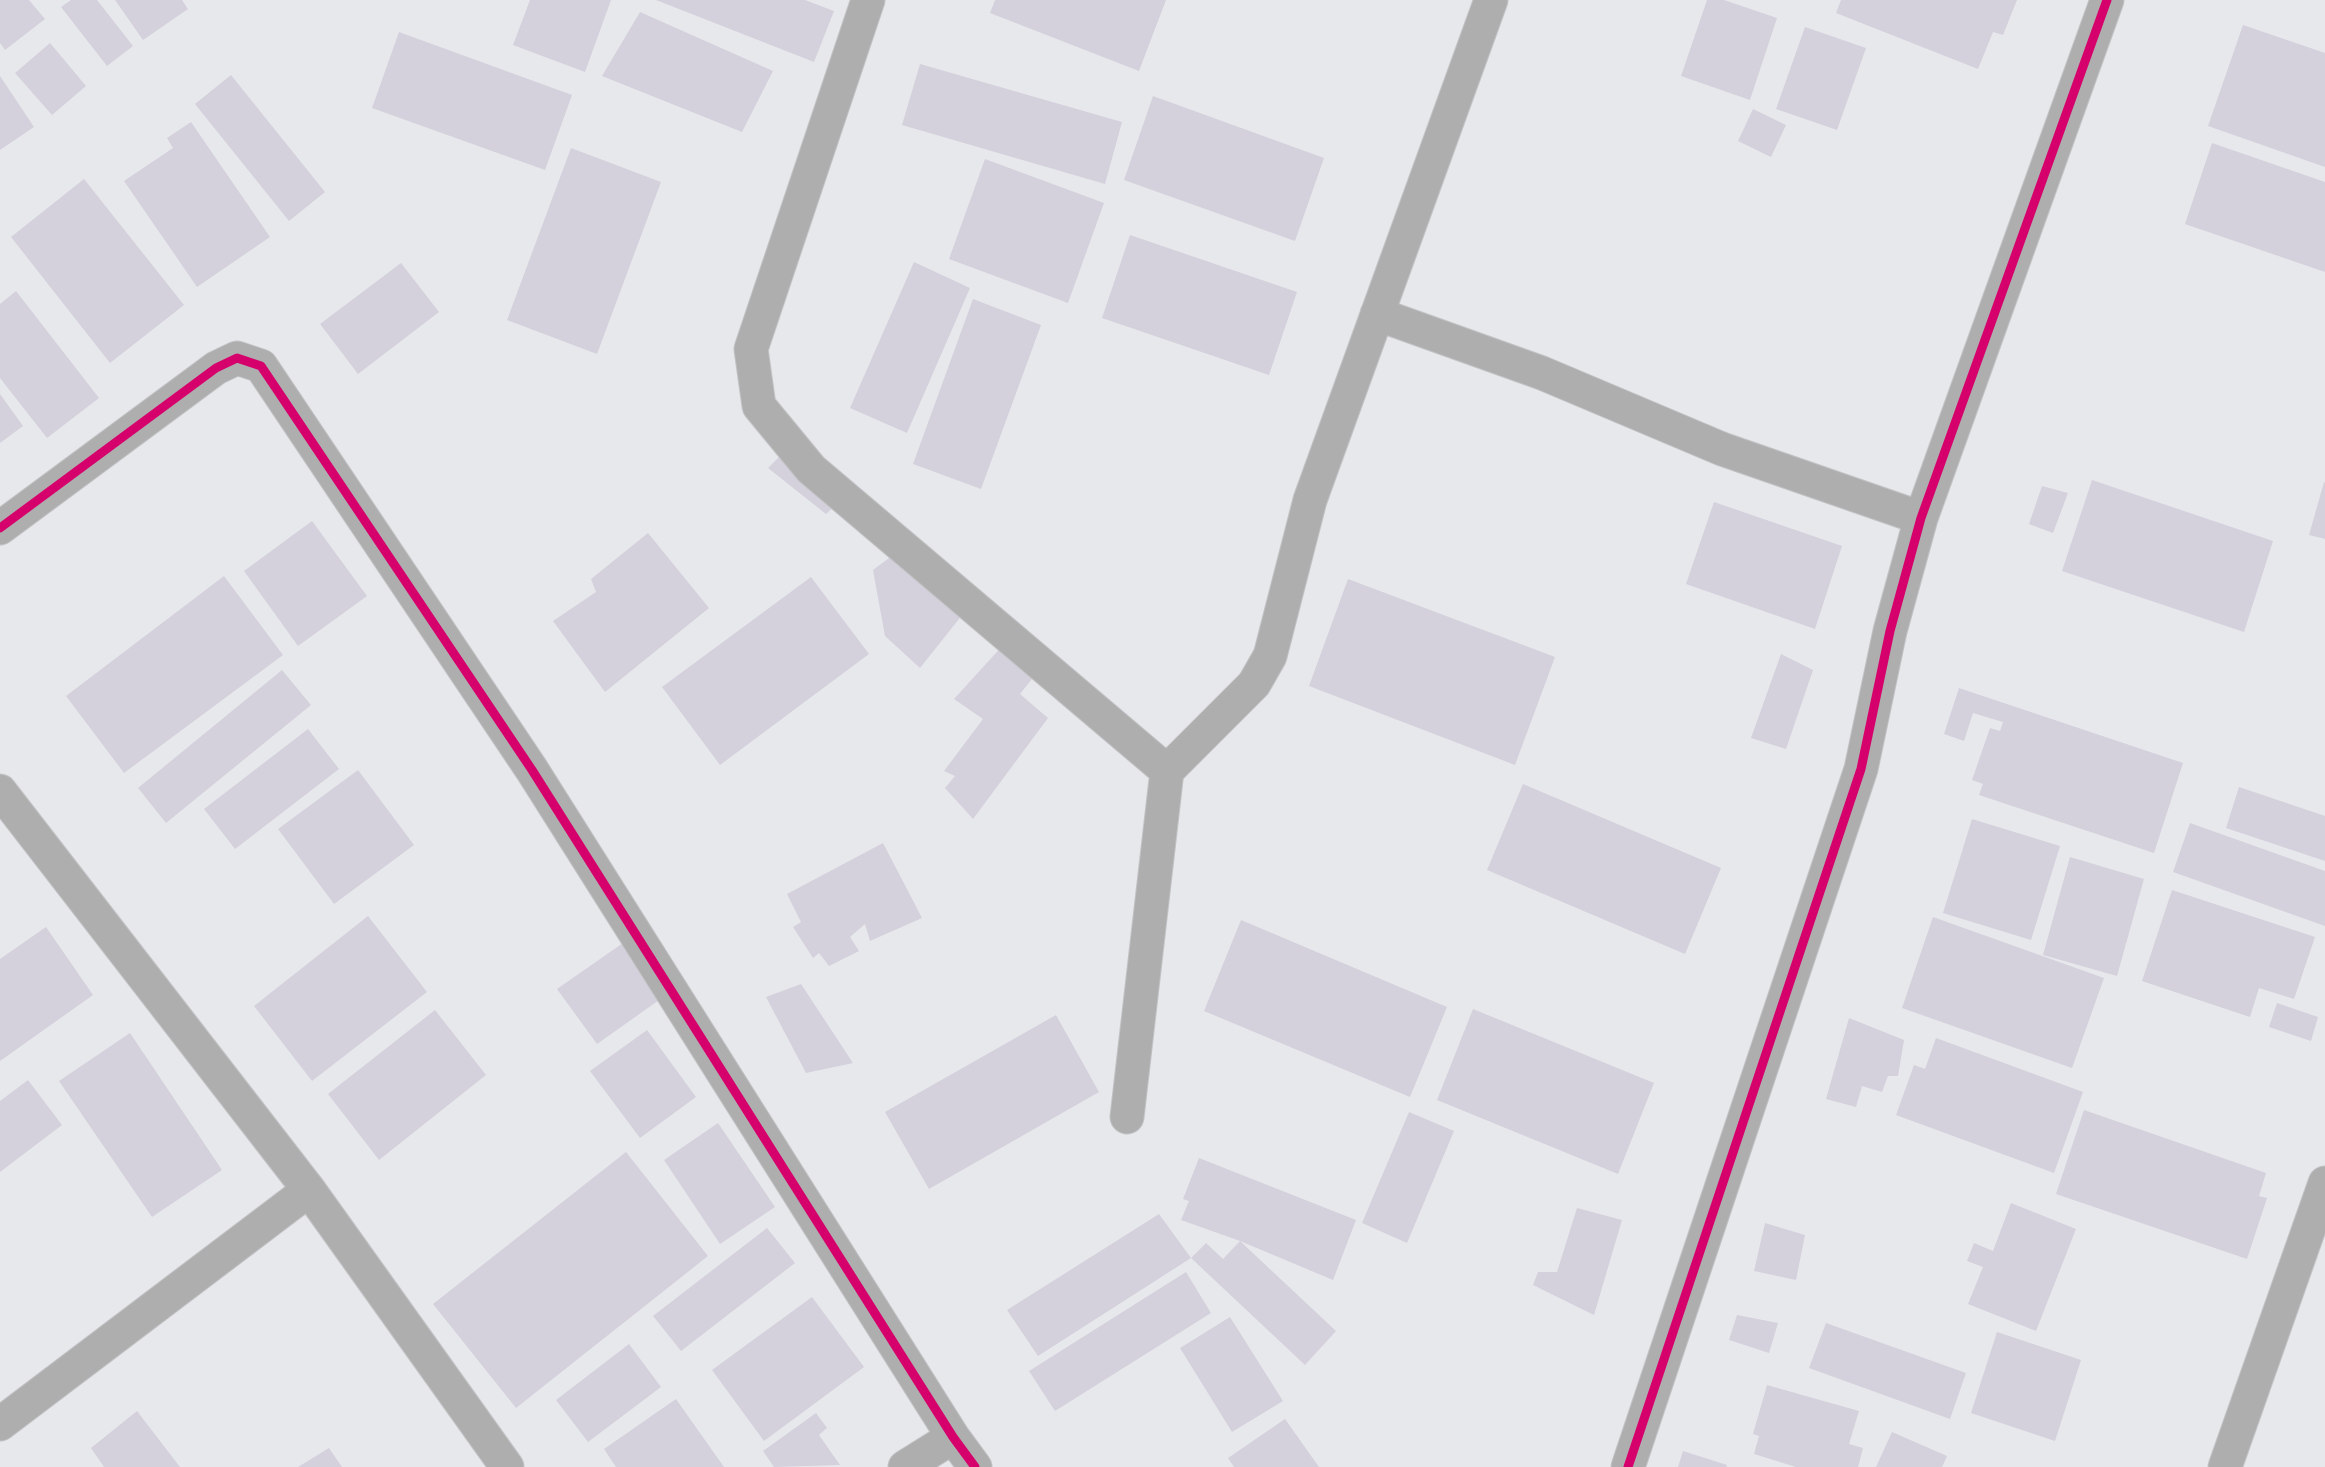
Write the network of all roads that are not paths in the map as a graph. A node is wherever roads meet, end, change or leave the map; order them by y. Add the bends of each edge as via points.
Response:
1 (868, 0) edge
2 (1491, 0) edge
3 (2107, 0) edge
4 (1377, 314) junction
5 (1921, 518) junction
6 (0, 528) edge
7 (1167, 771) junction
8 (0, 791) edge
9 (1127, 1118) dead end
10 (2325, 1183) edge
11 (309, 1190) junction
12 (0, 1425) edge
13 (953, 1437) junction
14 (2231, 1464) edge
15 (507, 1467) edge
16 (906, 1467) edge
17 (975, 1467) edge
18 (1628, 1467) edge

1 - 7 street via 751,349 759,406 811,469
2 - 4 street
3 - 5 street
4 - 5 street via 1542,373 1722,449
4 - 7 street via 1310,500 1270,656 1254,684
5 - 18 street via 1890,631 1861,769
6 - 13 street via 216,368 237,358 261,366 532,770
7 - 9 street
8 - 11 street
10 - 14 street
11 - 12 street
11 - 15 street
13 - 16 street
13 - 17 street

